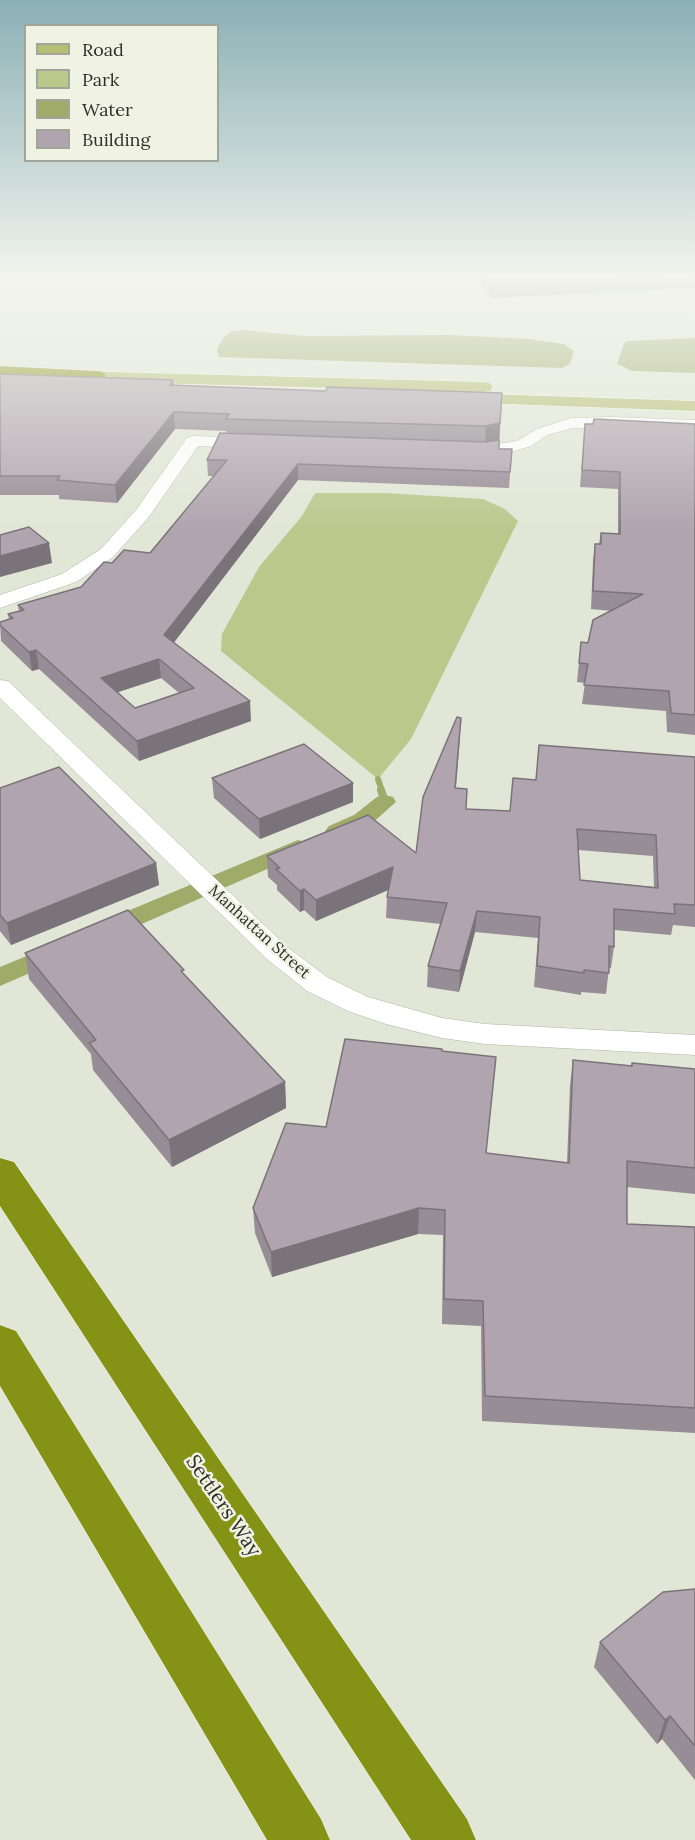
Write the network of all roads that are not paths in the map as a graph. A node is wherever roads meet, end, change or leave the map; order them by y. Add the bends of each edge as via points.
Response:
1 (0, 372) edge
2 (0, 381) edge
3 (114, 384) joint
4 (695, 394) edge
5 (695, 406) edge
6 (695, 425) edge
7 (274, 444) edge
8 (447, 450) edge
9 (0, 602) edge
10 (0, 686) edge
11 (695, 1045) edge
12 (0, 1173) edge
13 (0, 1345) edge
14 (300, 1840) edge
15 (446, 1840) edge

1 - 4 main road
2 - 3 highway
3 - 5 main road
6 - 8 street via 571,423 508,448
7 - 9 street via 193,441 142,514 107,553 69,578
10 - 11 street, Manhattan Street via 277,953 317,984 396,1017 442,1028 484,1034
12 - 15 highway, Settlers Way
13 - 14 highway

